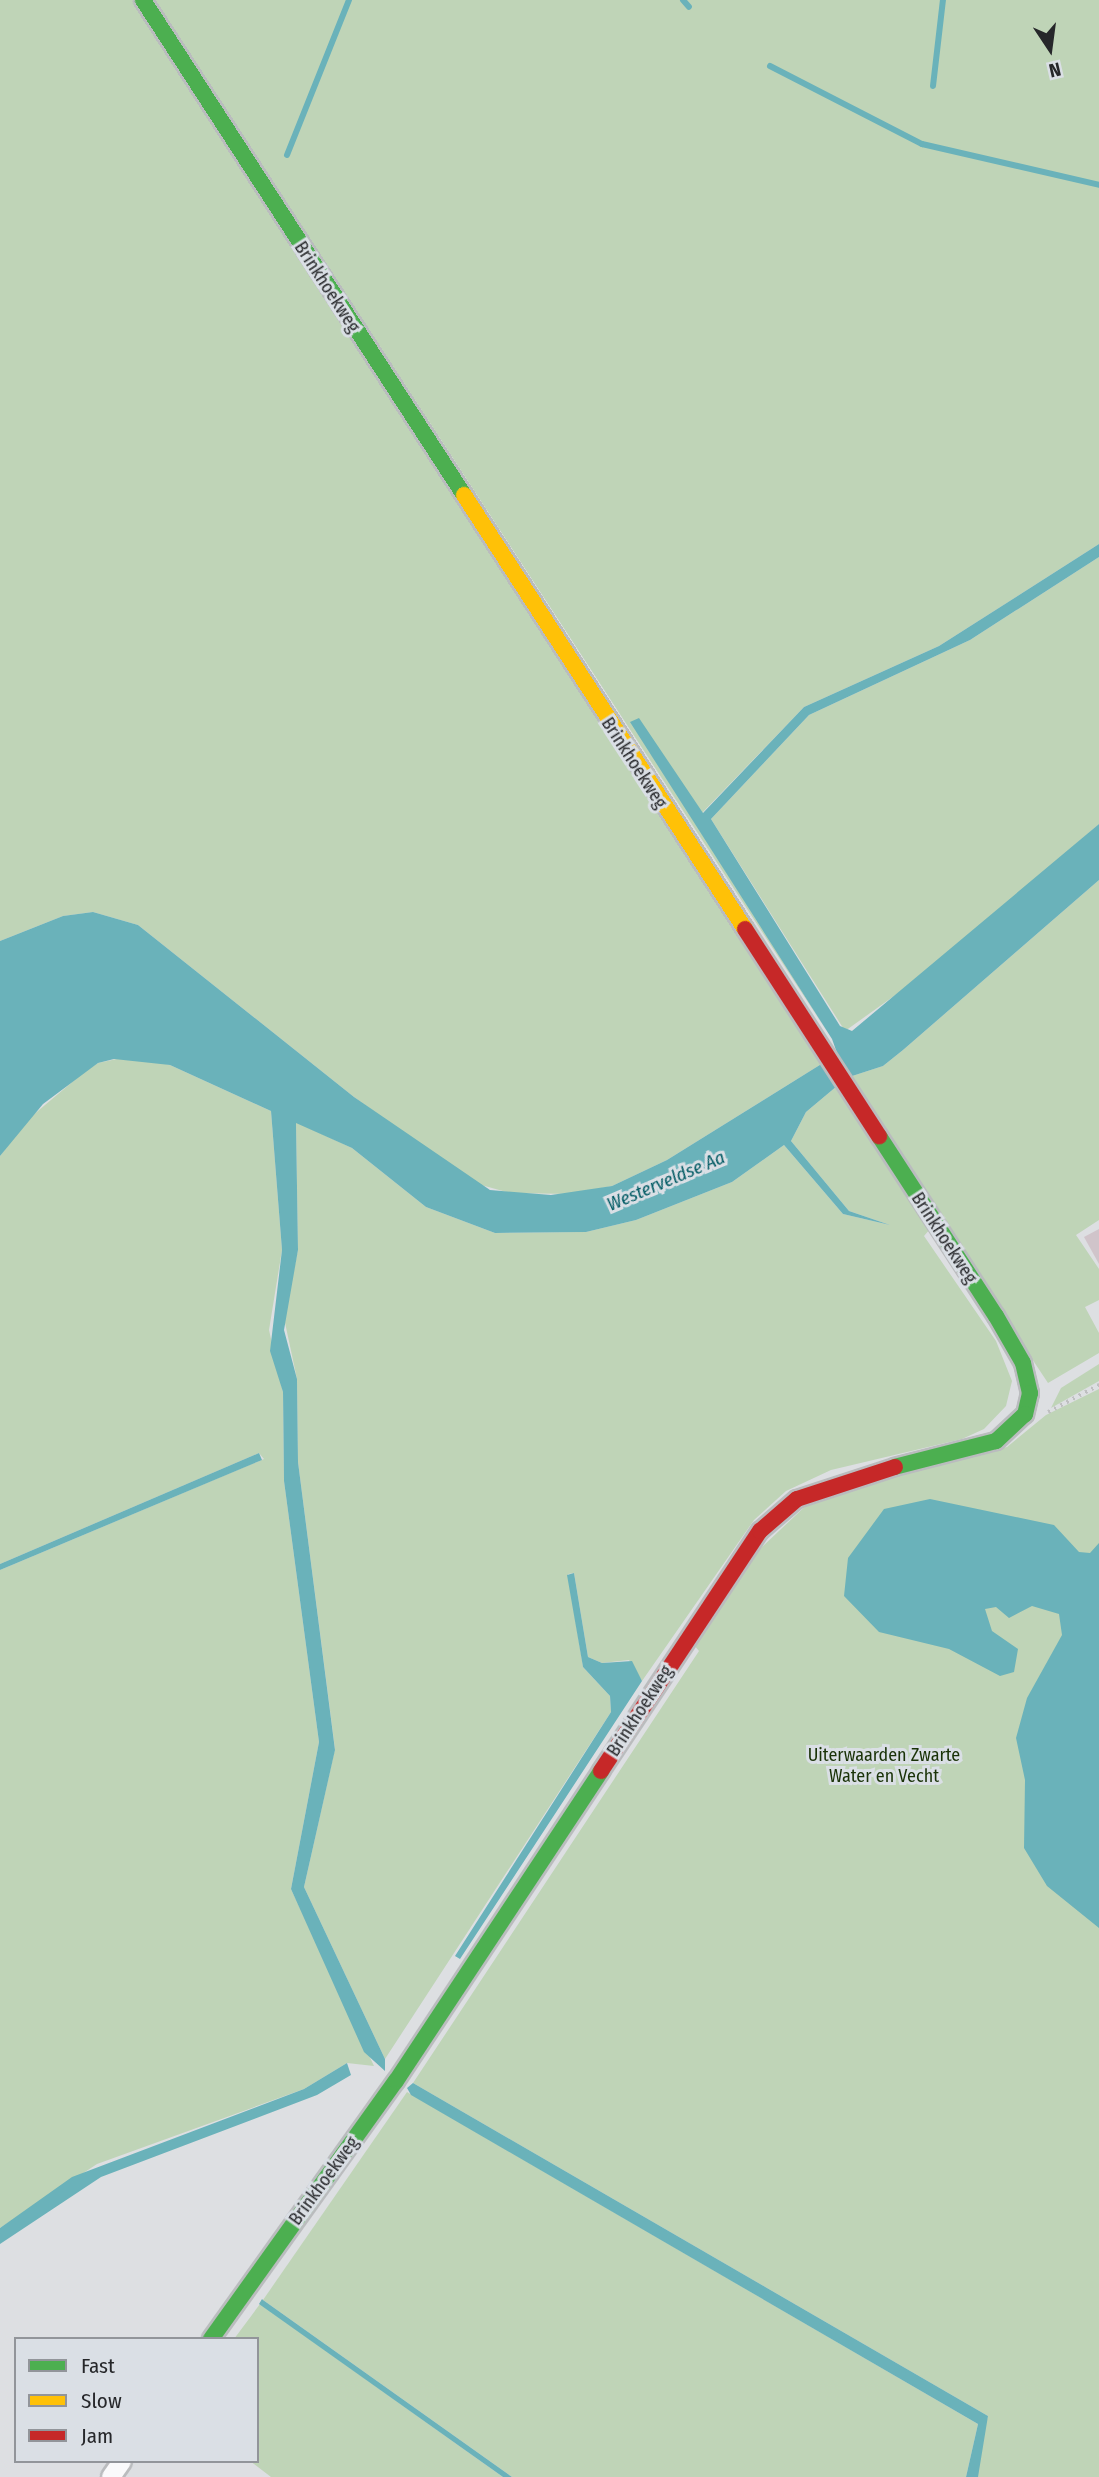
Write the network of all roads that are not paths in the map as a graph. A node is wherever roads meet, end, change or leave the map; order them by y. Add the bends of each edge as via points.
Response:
1 (143, 0) edge
2 (212, 2337) edge

1 - 2 street, Brinkhoekweg via 1016,1350 1028,1377 1025,1414 984,1446 814,1491 760,1531 396,2081

